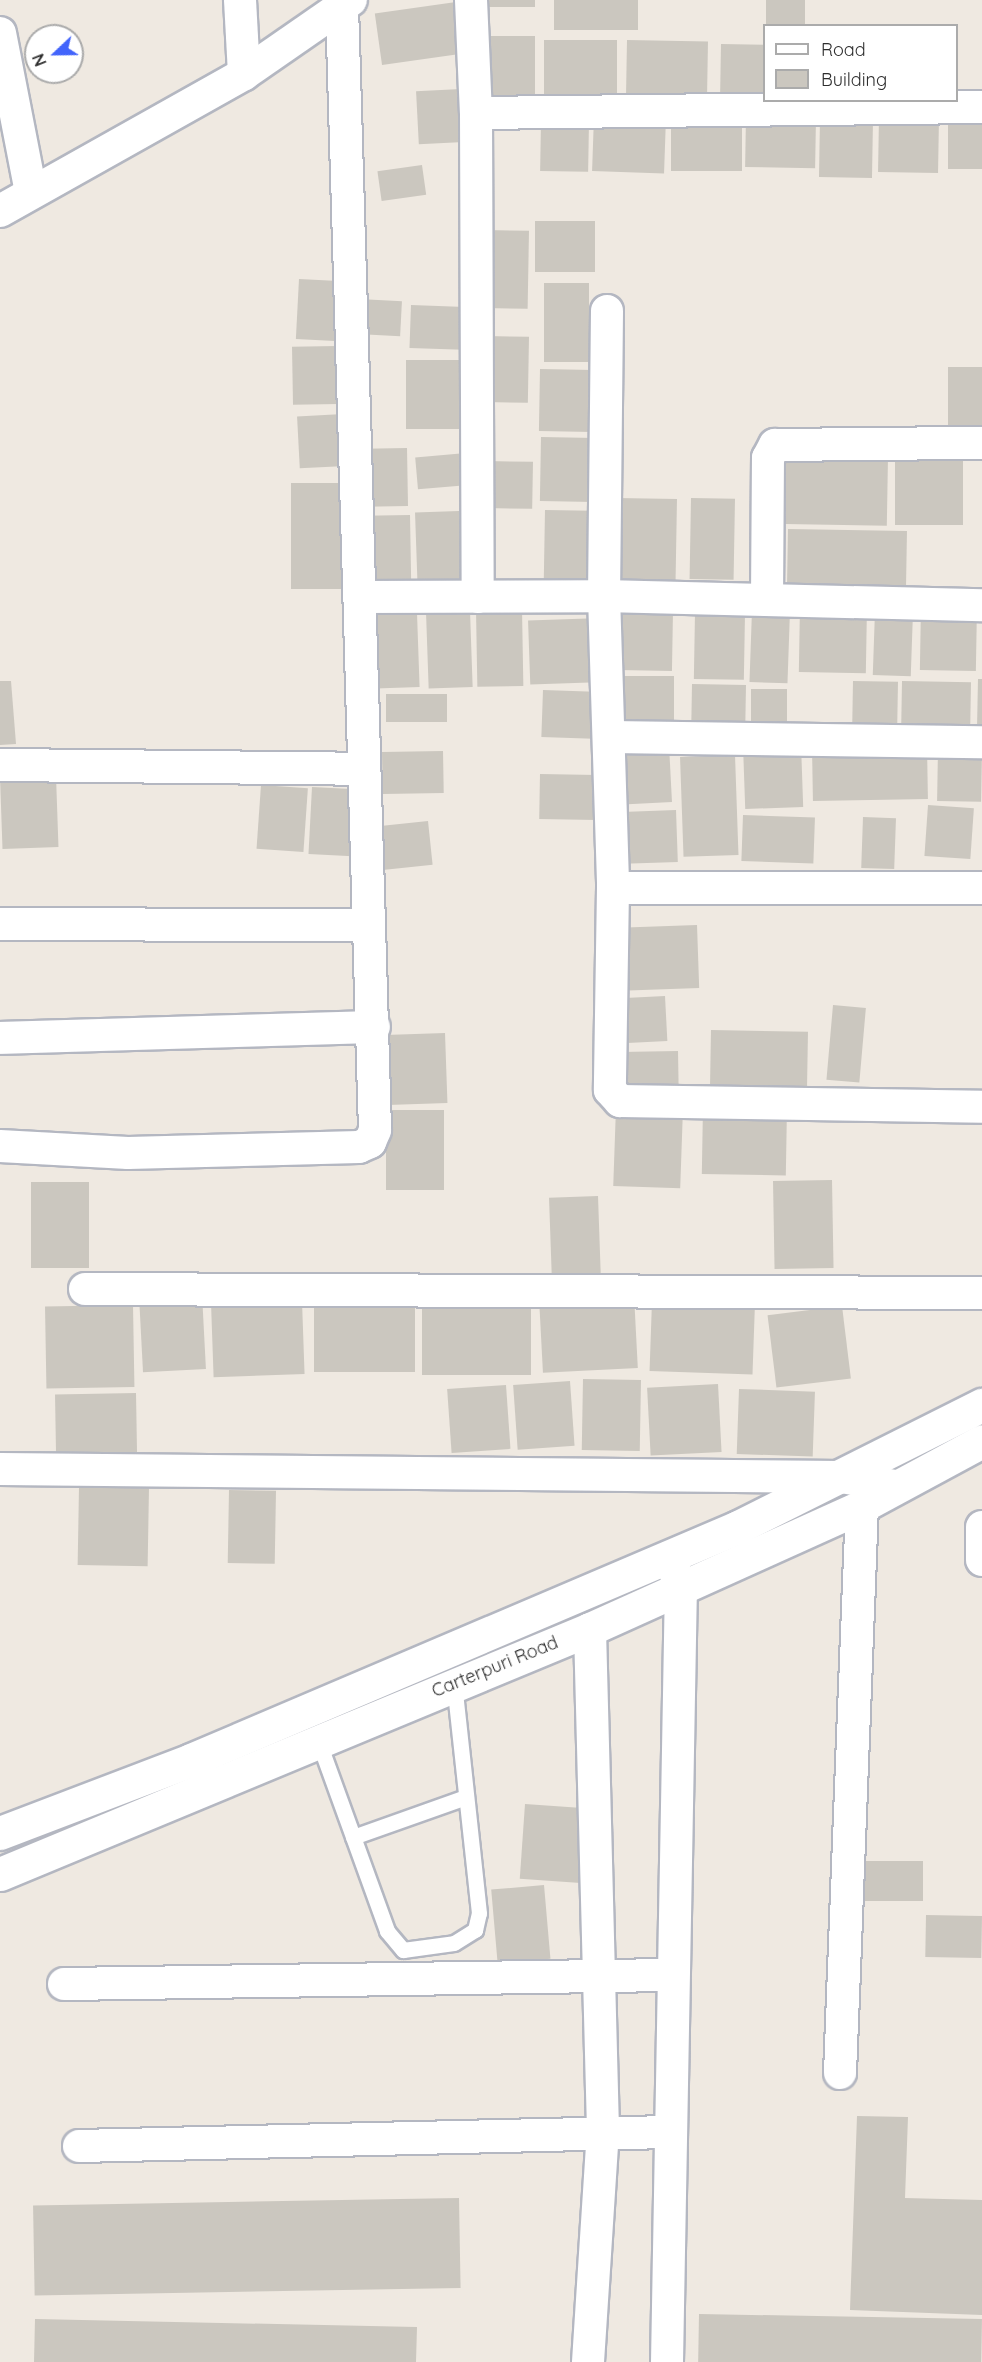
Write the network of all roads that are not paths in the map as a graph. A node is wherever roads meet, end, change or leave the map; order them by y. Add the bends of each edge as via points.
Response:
1 (240, 0) edge
2 (471, 0) edge
3 (347, 3) edge
4 (0, 33) edge
5 (244, 74) junction
6 (982, 107) edge
7 (476, 113) junction
8 (31, 192) junction
9 (0, 211) edge
10 (607, 311) dead end
11 (982, 443) edge
12 (604, 596) junction
13 (360, 597) junction
14 (478, 597) junction
15 (767, 600) junction
16 (982, 605) edge
17 (610, 737) junction
18 (982, 742) edge
19 (0, 765) edge
20 (364, 770) junction
21 (613, 888) junction
22 (982, 888) edge
23 (0, 924) edge
24 (369, 925) junction
25 (374, 1027) junction
26 (0, 1038) edge
27 (982, 1107) edge
28 (0, 1146) edge
29 (85, 1289) dead end
30 (982, 1293) edge
31 (982, 1405) edge
32 (982, 1441) edge
33 (0, 1469) edge
34 (841, 1477) junction
35 (894, 1486) junction
36 (862, 1506) junction
37 (982, 1527) edge
38 (668, 1555) junction
39 (982, 1560) edge
40 (681, 1587) junction
41 (590, 1629) junction
42 (454, 1684) junction
43 (318, 1740) junction
44 (466, 1797) junction
45 (2, 1827) edge
46 (353, 1837) junction
47 (0, 1874) edge
48 (599, 1974) junction
49 (672, 1975) junction
50 (64, 1984) dead end
51 (840, 2073) dead end
52 (603, 2130) junction
53 (668, 2132) junction
54 (80, 2146) dead end
55 (588, 2362) edge
56 (667, 2362) edge

1 - 5 street
2 - 7 street
3 - 5 street
3 - 13 street
4 - 8 street
5 - 8 street
6 - 7 street
7 - 14 street
8 - 9 street
10 - 12 street
11 - 15 street via 775,445 768,458
12 - 14 street
12 - 15 street
12 - 17 street
13 - 14 street
13 - 20 street
15 - 16 street
17 - 18 street
17 - 21 street
19 - 20 street
20 - 24 street
21 - 22 street
21 - 27 street via 613,1097
23 - 24 street
24 - 25 street
25 - 26 street
25 - 28 street via 375,1130 370,1142 359,1147 128,1153
29 - 30 street
31 - 34 main road, Carterpuri Road
32 - 35 main road, Carterpuri Road
33 - 34 street
34 - 35 street
34 - 38 main road, Carterpuri Road
35 - 36 main road, Carterpuri Road
36 - 40 main road, Carterpuri Road
36 - 51 street
37 - 39 street
38 - 40 street
38 - 45 main road, Carterpuri Road via 239,1740
40 - 41 main road, Carterpuri Road
40 - 49 street
41 - 42 main road, Carterpuri Road
41 - 48 street
42 - 43 main road, Carterpuri Road
42 - 44 lane
43 - 46 lane
43 - 47 main road, Carterpuri Road
44 - 46 lane
44 - 46 lane via 478,1913 475,1930 454,1943 403,1950 387,1931
48 - 49 street
48 - 50 street
48 - 52 street
49 - 53 street
52 - 53 street
52 - 54 street
52 - 55 street
53 - 56 street

